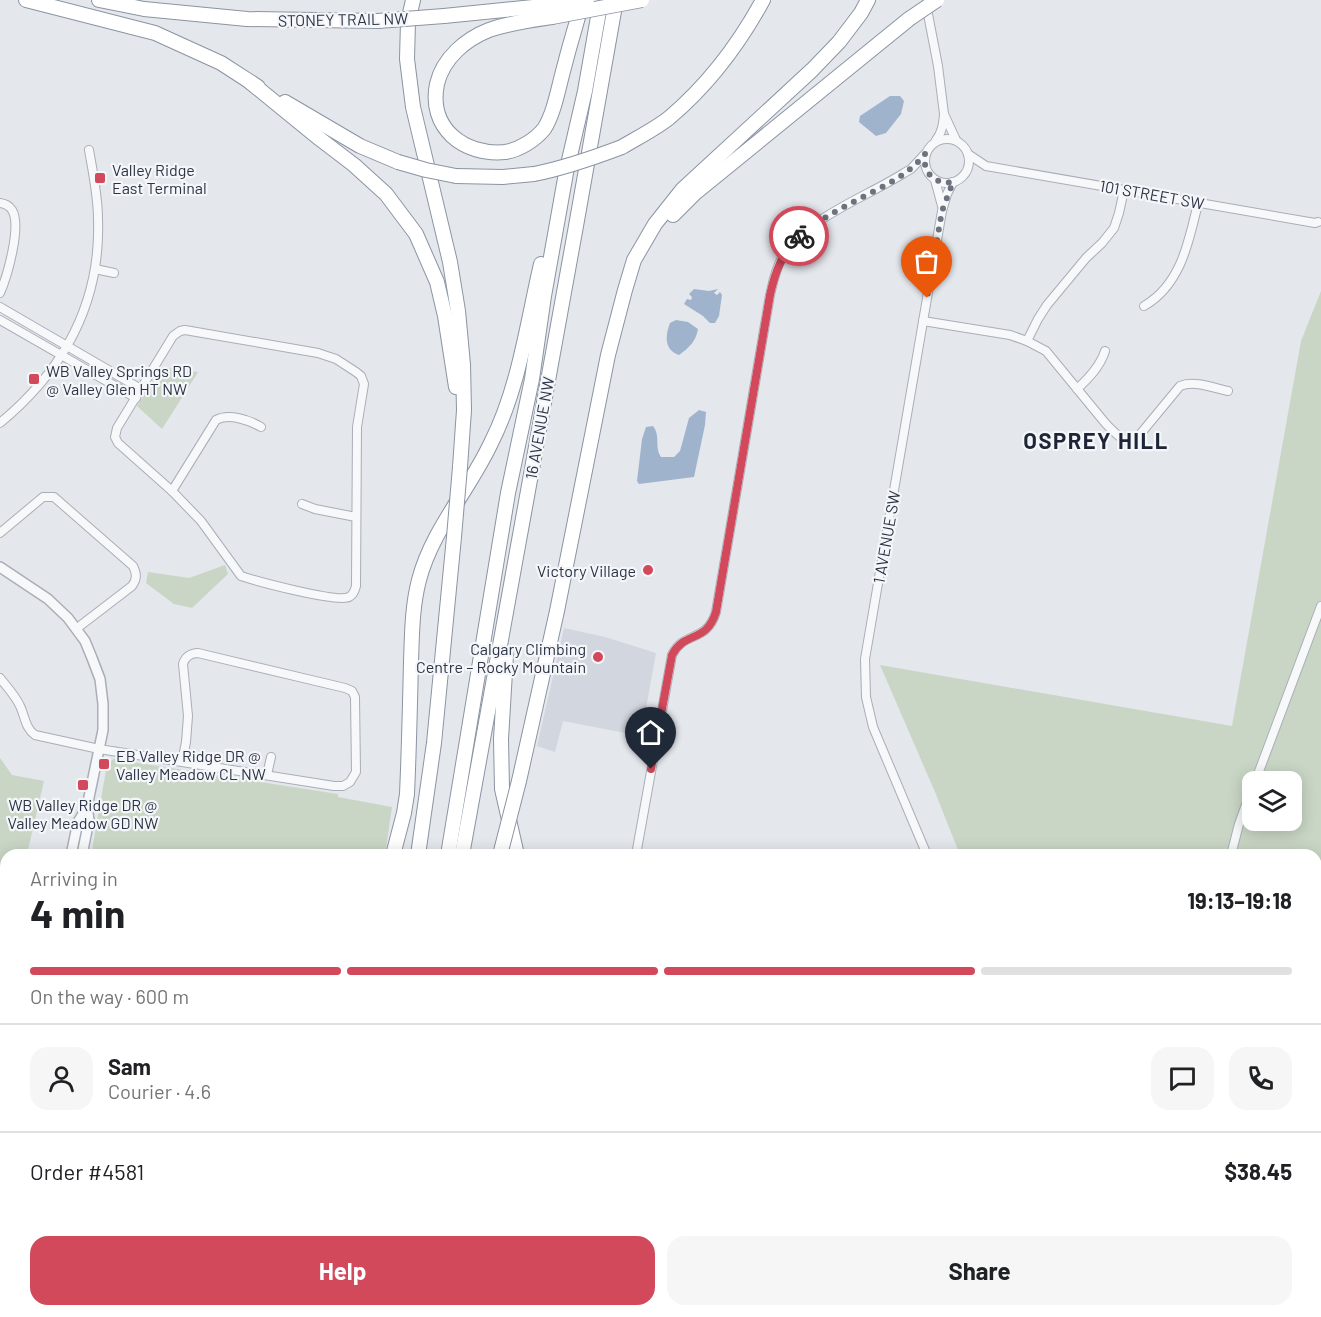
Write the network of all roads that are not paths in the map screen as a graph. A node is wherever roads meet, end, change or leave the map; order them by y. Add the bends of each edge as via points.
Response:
1 (26, 0) edge
2 (99, 0) edge
3 (413, 0) edge
4 (582, 0) edge
5 (587, 0) edge
6 (601, 0) edge
7 (616, 0) edge
8 (642, 0) edge
9 (763, 0) edge
10 (868, 0) edge
11 (925, 0) edge
12 (937, 0) edge
13 (553, 11) junction
14 (250, 82) junction
15 (944, 114) junction
16 (956, 140) junction
17 (934, 142) junction
18 (89, 150) dead end
19 (925, 154) junction
20 (968, 154) junction
21 (986, 165) junction
22 (966, 171) junction
23 (904, 173) junction
24 (933, 179) junction
25 (953, 182) junction
26 (1124, 190) junction
27 (0, 203) edge
28 (1198, 203) junction
29 (560, 208) junction
30 (942, 211) junction
31 (1320, 222) edge
32 (95, 269) junction
33 (114, 273) dead end
34 (625, 290) junction
35 (0, 293) edge
36 (1144, 306) dead end
37 (0, 307) edge
38 (0, 320) edge
39 (923, 321) junction
40 (1027, 341) junction
41 (68, 346) junction
42 (1105, 351) dead end
43 (62, 356) junction
44 (141, 389) junction
45 (1077, 390) junction
46 (1228, 392) dead end
47 (136, 398) junction
48 (0, 423) edge
49 (261, 427) dead end
50 (460, 467) junction
51 (172, 491) junction
52 (302, 504) dead end
53 (356, 517) junction
54 (0, 533) edge
55 (0, 567) edge
56 (1321, 606) edge
57 (507, 607) junction
58 (76, 629) junction
59 (0, 678) edge
60 (99, 749) junction
61 (271, 757) dead end
62 (182, 762) junction
63 (1259, 771) edge
64 (267, 775) junction
65 (87, 807) junction
66 (1242, 816) edge
67 (72, 849) edge
68 (83, 849) edge
69 (395, 849) edge
70 (419, 849) edge
71 (449, 849) edge
72 (463, 849) edge
73 (502, 849) edge
74 (516, 849) edge
75 (637, 849) edge
76 (924, 849) edge
77 (1233, 849) edge

1 - 14 highway via 155,33 221,63
2 - 13 highway, STONEY TRAIL NW, bridge via 144,9 247,19 378,21
3 - 50 highway via 407,59 413,106 458,311 464,410
4 - 13 highway via 543,129 531,142 512,151 492,153 460,142 447,130 436,102 437,83 450,57 489,30
5 - 13 highway, STONEY TRAIL NW, bridge
6 - 29 highway, 16 AVENUE NW
7 - 57 highway, 16 AVENUE NW
8 - 13 highway, bridge
9 - 14 highway, bridge via 747,29 707,81 668,119 622,147 534,174 456,176 398,162 360,146
10 - 34 highway via 839,42 812,70 682,190 655,224 634,260
11 - 15 street
12 - 34 highway, bridge via 695,193 676,211
14 - 50 highway via 386,194 416,234 445,316 458,405
15 - 16 street
15 - 17 street
16 - 17 street
16 - 20 street
17 - 19 street
18 - 32 street via 98,218
19 - 23 street
19 - 24 street via 925,167
20 - 21 street, 101 STREET SW
20 - 22 street
21 - 22 street, 101 STREET SW
21 - 26 street, 101 STREET SW
22 - 25 street
23 - 24 street via 924,172
23 - 75 street via 807,230 787,250 777,269 716,612 705,632 681,643 672,655
24 - 25 street
24 - 30 street, 1 AVENUE SW
25 - 30 street, 1 AVENUE SW
26 - 28 street, 101 STREET SW
26 - 40 street via 1114,228 1047,305
27 - 35 street via 13,211 14,232 10,264
28 - 31 street, 101 STREET SW
28 - 36 street via 1176,273 1160,295
29 - 69 highway via 549,230 504,413 492,443 433,544 419,579 412,633 407,794
29 - 71 highway, 16 AVENUE NW
30 - 39 street, 1 AVENUE SW
32 - 33 street
32 - 41 street via 87,303
34 - 73 highway, bridge
37 - 41 street
38 - 43 street
39 - 40 street
39 - 76 street, 1 AVENUE SW via 865,659 865,683 873,727
40 - 45 street via 1046,351
41 - 43 street
41 - 44 street
42 - 45 street via 1088,380
43 - 47 street
43 - 48 street via 35,391
44 - 47 street
44 - 53 street via 173,336 183,330 336,359 361,376 364,384 357,428
45 - 46 street via 1116,434 1130,442 1180,386 1197,384
47 - 51 street via 116,431 117,440
49 - 51 street via 226,417 216,420
50 - 70 highway, bridge via 434,743
51 - 53 street via 201,521 241,576 342,598 352,595 356,586
52 - 53 street
54 - 58 street via 43,497 54,497 133,566 136,577 132,586
55 - 58 street via 48,599
56 - 63 street
57 - 72 highway, 16 AVENUE NW
57 - 74 highway via 500,763 503,798
58 - 60 street via 100,679 103,724
59 - 60 street via 17,701 32,733
60 - 62 street
60 - 65 street
61 - 64 street
62 - 64 street
62 - 64 street via 188,725 183,664 193,654 352,691 356,702 356,769 350,782 334,786
65 - 67 street via 78,822
65 - 68 street via 89,820
66 - 77 street

